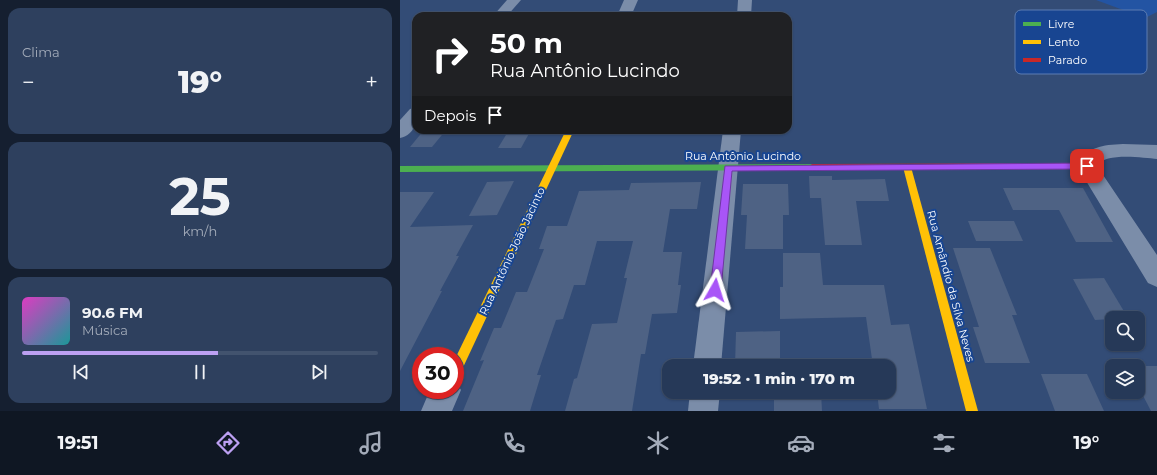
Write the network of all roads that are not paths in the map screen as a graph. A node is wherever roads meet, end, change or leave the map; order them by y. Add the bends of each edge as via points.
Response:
1 (514, 0) edge
2 (631, 0) edge
3 (745, 0) edge
4 (504, 12) edge
5 (626, 12) edge
6 (744, 12) edge
7 (412, 118) edge
8 (400, 132) edge
9 (568, 134) edge
10 (732, 134) edge
11 (1157, 152) edge
12 (1087, 166) junction
13 (907, 167) junction
14 (551, 168) junction
15 (728, 168) junction
16 (400, 169) edge
17 (1157, 276) edge
18 (464, 353) edge
19 (708, 359) edge
20 (442, 399) edge
21 (704, 399) edge
22 (436, 411) edge
23 (703, 411) edge
24 (972, 411) edge

1 - 4 street
2 - 5 street
3 - 6 street
7 - 8 street
9 - 14 street, Rua Antônio João Jacinto
10 - 15 street
11 - 12 street via 1099,154 1092,158
12 - 13 street, Rua Antônio Lucindo
12 - 17 street
13 - 15 street, Rua Antônio Lucindo
13 - 24 street, Rua Amândio da Silva Neves
14 - 15 street, Rua Antônio Lucindo
14 - 16 street, Rua Antônio Lucindo
14 - 18 street, Rua Antônio João Jacinto
15 - 19 street
20 - 22 street
21 - 23 street

